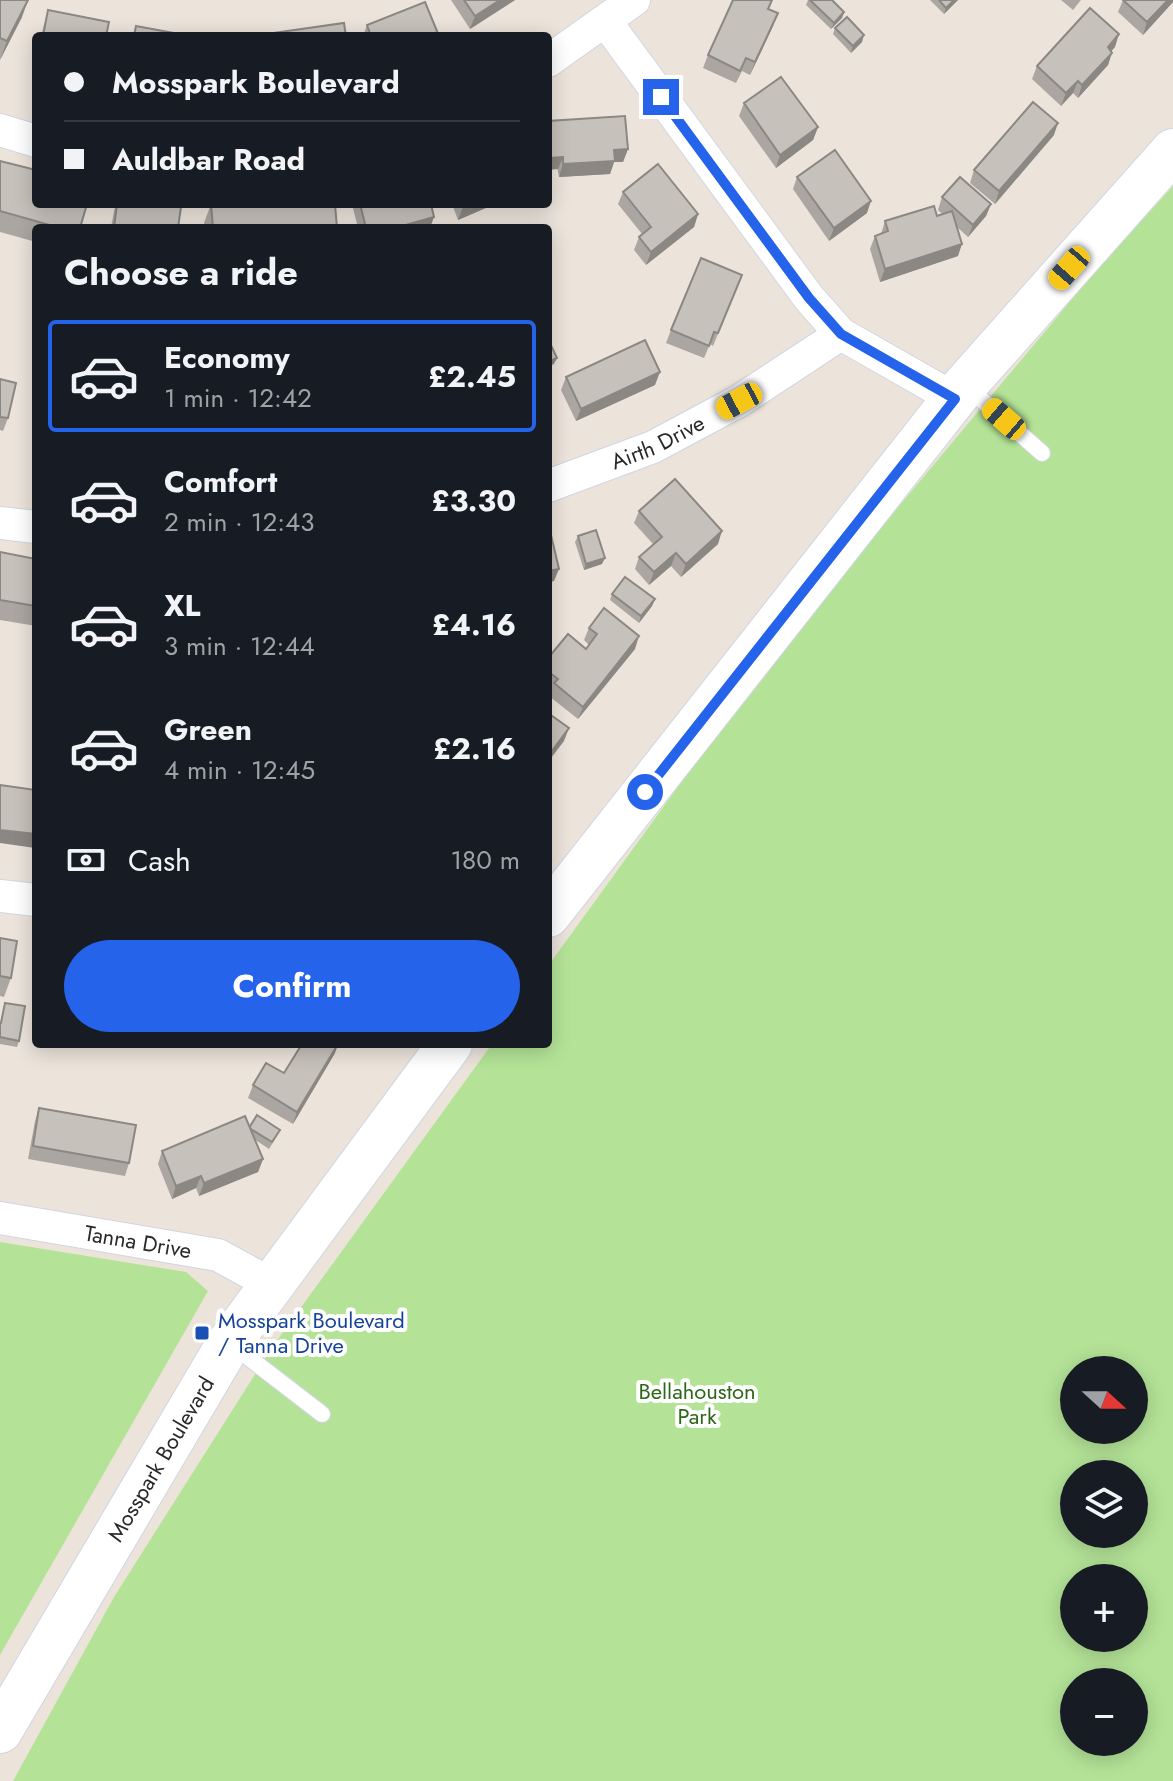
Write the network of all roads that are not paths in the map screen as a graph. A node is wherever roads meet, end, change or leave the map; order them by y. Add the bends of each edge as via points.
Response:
1 (634, 0) edge
2 (606, 22) junction
3 (552, 58) edge
4 (0, 130) edge
5 (32, 140) edge
6 (1173, 151) edge
7 (841, 334) junction
8 (960, 392) junction
9 (1042, 453) dead end
10 (552, 485) edge
11 (0, 523) edge
12 (32, 527) edge
13 (0, 896) edge
14 (32, 900) edge
15 (552, 910) edge
16 (447, 1048) edge
17 (0, 1218) edge
18 (271, 1284) junction
19 (229, 1343) junction
20 (322, 1414) dead end
21 (0, 1731) edge

1 - 2 street
2 - 3 street
2 - 7 street
4 - 5 street
6 - 8 street
7 - 8 street
7 - 10 street, Airth Drive via 739,401 653,447
8 - 9 lane
8 - 15 street
11 - 12 street
13 - 14 street
16 - 18 street, Mosspark Boulevard
17 - 18 street, Tanna Drive via 218,1255
18 - 19 street, Mosspark Boulevard
19 - 20 lane
19 - 21 street, Mosspark Boulevard

